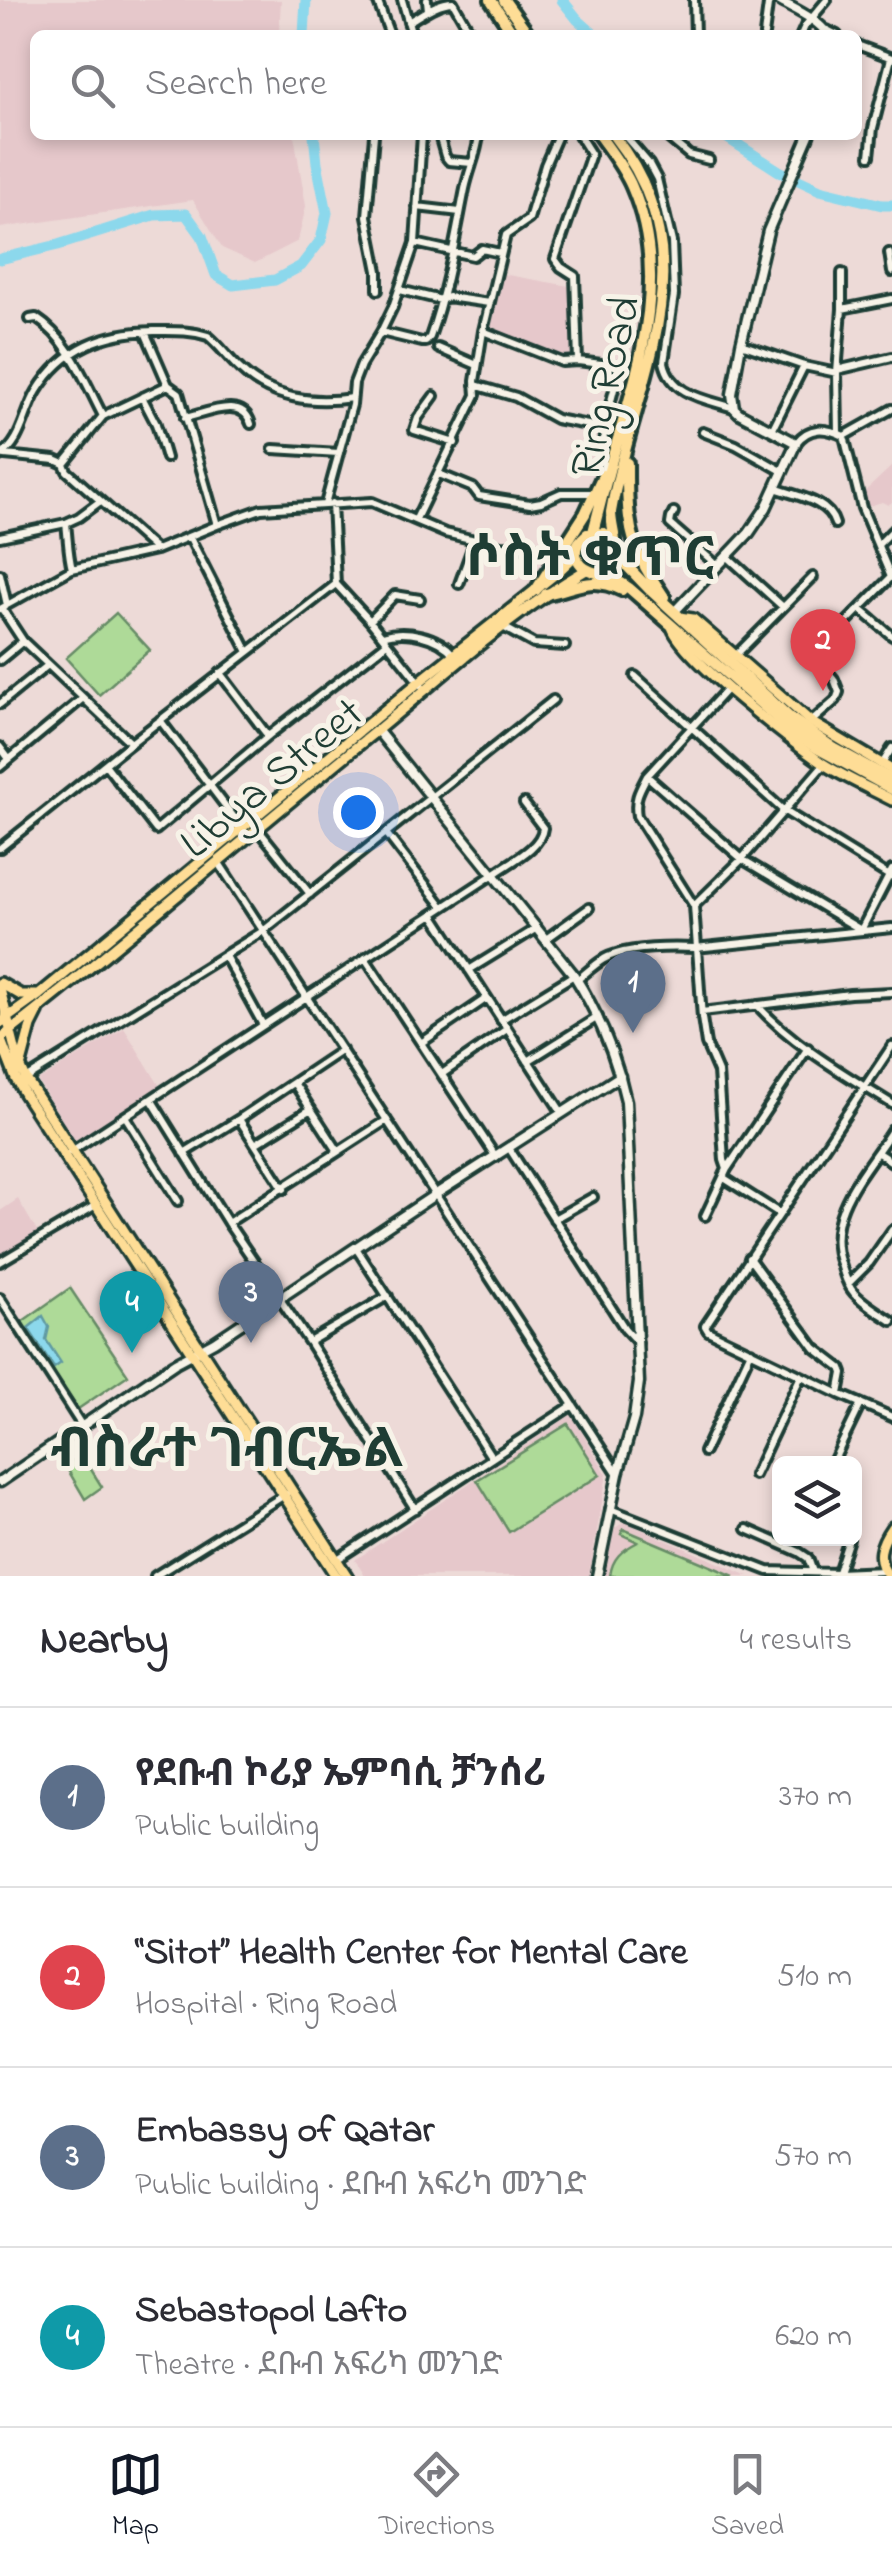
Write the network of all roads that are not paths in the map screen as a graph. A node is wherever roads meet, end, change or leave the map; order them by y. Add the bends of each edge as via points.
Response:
1 (377, 0) edge
2 (402, 0) edge
3 (426, 0) edge
4 (491, 0) edge
5 (504, 0) edge
6 (694, 0) edge
7 (774, 0) edge
8 (827, 0) edge
9 (428, 10) junction
10 (811, 18) junction
11 (408, 22) junction
12 (388, 30) edge
13 (410, 30) edge
14 (469, 30) edge
15 (511, 30) edge
16 (525, 30) edge
17 (695, 30) edge
18 (765, 30) edge
19 (804, 30) edge
20 (826, 30) edge
21 (862, 47) edge
22 (892, 58) edge
23 (373, 140) edge
24 (422, 140) edge
25 (440, 140) edge
26 (479, 140) edge
27 (556, 140) edge
28 (582, 140) edge
29 (603, 140) edge
30 (616, 140) edge
31 (628, 140) edge
32 (671, 140) edge
33 (804, 140) edge
34 (870, 156) dead end
35 (709, 160) dead end
36 (472, 162) junction
37 (645, 189) junction
38 (660, 191) junction
39 (417, 207) junction
40 (460, 212) junction
41 (415, 243) junction
42 (454, 252) junction
43 (500, 253) junction
44 (889, 253) dead end
45 (842, 272) dead end
46 (892, 272) edge
47 (378, 290) dead end
48 (400, 290) junction
49 (892, 299) edge
50 (441, 300) junction
51 (489, 304) junction
52 (842, 309) junction
53 (30, 319) dead end
54 (483, 331) junction
55 (144, 332) junction
56 (381, 332) junction
57 (741, 344) junction
58 (438, 348) dead end
59 (70, 353) junction
60 (892, 357) edge
61 (578, 361) junction
62 (477, 365) junction
63 (804, 366) junction
64 (837, 372) junction
65 (168, 385) junction
66 (475, 385) junction
67 (434, 396) dead end
68 (142, 397) junction
69 (352, 398) junction
70 (734, 408) junction
71 (892, 409) edge
72 (103, 416) junction
73 (185, 418) junction
74 (251, 424) dead end
75 (604, 428) junction
76 (772, 430) junction
77 (703, 432) dead end
78 (841, 434) junction
79 (454, 442) junction
80 (796, 444) junction
81 (627, 447) junction
82 (272, 449) dead end
83 (339, 452) junction
84 (2, 456) edge
85 (613, 456) junction
86 (166, 458) dead end
87 (64, 464) junction
88 (782, 471) junction
89 (440, 474) junction
90 (604, 474) junction
91 (775, 488) junction
92 (594, 493) junction
93 (99, 502) junction
94 (328, 503) junction
95 (674, 512) dead end
96 (416, 519) junction
97 (66, 523) junction
98 (834, 524) dead end
99 (217, 525) junction
100 (892, 531) edge
101 (593, 532) junction
102 (0, 537) edge
103 (190, 538) junction
104 (475, 540) junction
105 (878, 545) junction
106 (616, 546) junction
107 (156, 550) junction
108 (558, 555) junction
109 (576, 555) junction
110 (728, 556) junction
111 (719, 567) junction
112 (72, 568) junction
113 (592, 571) junction
114 (0, 574) edge
115 (813, 578) dead end
116 (891, 578) edge
117 (336, 584) junction
118 (459, 584) dead end
119 (541, 592) junction
120 (420, 599) dead end
121 (645, 602) junction
122 (3, 607) edge
123 (783, 607) junction
124 (860, 609) junction
125 (674, 615) junction
126 (370, 621) junction
127 (503, 627) junction
128 (892, 636) edge
129 (384, 640) junction
130 (23, 641) junction
131 (565, 646) dead end
132 (248, 652) junction
133 (736, 655) junction
134 (454, 656) junction
135 (0, 660) edge
136 (48, 666) junction
137 (220, 674) junction
138 (635, 676) dead end
139 (422, 686) junction
140 (728, 688) junction
141 (82, 699) junction
142 (552, 700) dead end
143 (0, 704) edge
144 (160, 720) junction
145 (811, 722) junction
146 (691, 729) junction
147 (377, 730) junction
148 (268, 736) junction
149 (130, 743) junction
150 (0, 747) edge
151 (892, 748) edge
152 (9, 758) junction
153 (104, 764) junction
154 (824, 764) junction
155 (881, 764) junction
156 (0, 766) edge
157 (892, 770) edge
158 (648, 776) junction
159 (892, 780) edge
160 (209, 784) junction
161 (892, 789) edge
162 (430, 797) junction
163 (892, 800) edge
164 (524, 803) dead end
165 (783, 810) junction
166 (258, 829) junction
167 (245, 832) junction
168 (386, 832) junction
169 (0, 848) edge
170 (742, 859) junction
171 (218, 863) junction
172 (494, 874) junction
173 (891, 874) edge
174 (310, 894) junction
175 (694, 906) junction
176 (444, 907) junction
177 (589, 908) dead end
178 (432, 914) junction
179 (536, 928) junction
180 (892, 928) edge
181 (861, 930) junction
182 (264, 932) junction
183 (546, 940) junction
184 (695, 948) junction
185 (224, 956) junction
186 (366, 958) junction
187 (469, 970) junction
188 (575, 978) junction
189 (0, 986) edge
190 (892, 992) edge
191 (38, 996) junction
192 (306, 997) junction
193 (487, 998) junction
194 (757, 1005) junction
195 (40, 1008) junction
196 (702, 1012) junction
197 (598, 1017) junction
198 (7, 1019) edge
199 (501, 1020) junction
200 (263, 1025) junction
201 (507, 1029) junction
202 (11, 1030) junction
203 (0, 1039) edge
204 (421, 1043) junction
205 (892, 1046) edge
206 (808, 1048) junction
207 (342, 1050) junction
208 (0, 1060) edge
209 (528, 1061) junction
210 (16, 1067) junction
211 (442, 1074) junction
212 (620, 1076) junction
213 (26, 1078) junction
214 (294, 1083) junction
215 (864, 1086) junction
216 (151, 1099) junction
217 (892, 1104) edge
218 (312, 1109) junction
219 (562, 1113) junction
220 (125, 1116) junction
221 (240, 1119) junction
222 (387, 1120) junction
223 (892, 1130) edge
224 (255, 1144) junction
225 (510, 1148) junction
226 (338, 1152) junction
227 (68, 1153) junction
228 (184, 1153) junction
229 (878, 1153) junction
230 (496, 1157) junction
231 (892, 1162) edge
232 (726, 1173) junction
233 (284, 1189) junction
234 (436, 1194) junction
235 (593, 1196) dead end
236 (178, 1200) dead end
237 (96, 1205) junction
238 (780, 1213) junction
239 (705, 1216) dead end
240 (554, 1219) junction
241 (228, 1224) junction
242 (892, 1230) edge
243 (356, 1248) junction
244 (749, 1258) junction
245 (0, 1262) edge
246 (848, 1284) junction
247 (388, 1296) junction
248 (0, 1298) edge
249 (278, 1299) junction
250 (892, 1321) edge
251 (309, 1342) junction
252 (638, 1343) junction
253 (202, 1348) junction
254 (751, 1351) junction
255 (192, 1354) junction
256 (801, 1376) junction
257 (839, 1394) junction
258 (861, 1404) junction
259 (574, 1405) junction
260 (892, 1417) edge
261 (82, 1426) junction
262 (704, 1452) dead end
263 (836, 1456) edge
264 (492, 1458) junction
265 (618, 1474) junction
266 (754, 1475) dead end
267 (0, 1482) edge
268 (289, 1492) junction
269 (415, 1509) junction
270 (610, 1509) junction
271 (892, 1527) edge
272 (746, 1528) dead end
273 (846, 1546) edge
274 (336, 1560) junction
275 (813, 1572) junction
276 (780, 1573) edge
277 (886, 1574) edge
278 (837, 1575) edge
279 (156, 1576) edge
280 (336, 1576) edge
281 (347, 1576) edge
282 (597, 1576) edge

1 - 12 street
2 - 11 street
3 - 9 street
4 - 15 highway
5 - 16 highway
6 - 17 street
7 - 10 street
7 - 18 street
8 - 10 street
9 - 11 street
9 - 14 street via 454,2
10 - 19 street
10 - 20 street
11 - 13 street
21 - 22 street
22 - 34 street
23 - 47 street via 368,216
24 - 39 street
25 - 36 street via 448,161
26 - 36 street
27 - 43 street via 529,219 506,235
28 - 61 street via 591,154 556,258 575,276
29 - 85 highway, Ring Road via 639,205 651,281 646,339
30 - 37 highway, Ring Road
31 - 38 street
32 - 35 street
33 - 57 street via 768,230
36 - 40 street
37 - 38 street
37 - 81 highway, Ring Road via 661,248 662,308
38 - 70 street via 674,270 666,370 676,388
39 - 40 street
39 - 41 street
40 - 42 street
41 - 42 street
41 - 48 street
42 - 43 street
42 - 50 street
43 - 51 street
44 - 46 street
45 - 52 street
48 - 50 street
48 - 56 street
49 - 52 street
50 - 51 street
50 - 56 street via 426,342
51 - 54 street
52 - 64 street
53 - 59 street via 43,323
54 - 61 street via 548,358
54 - 62 street
55 - 59 street via 97,340
55 - 65 street
55 - 69 street via 208,336 262,387 290,397
56 - 69 street via 360,365
57 - 63 street
57 - 70 street
58 - 62 street
59 - 72 street
59 - 84 street via 36,393 14,445
60 - 64 street
61 - 75 street via 619,369
62 - 66 street
63 - 64 street
63 - 76 street
64 - 78 street
65 - 68 street
65 - 73 street via 179,393
66 - 75 street via 556,419
66 - 79 street
67 - 79 street via 414,430
68 - 72 street
68 - 86 street
69 - 83 street
70 - 76 street
71 - 78 street
72 - 87 street
73 - 74 street via 233,407
73 - 99 street
75 - 90 street
76 - 80 street
77 - 88 street
78 - 80 street via 810,430
78 - 105 street
79 - 89 street
80 - 88 street
81 - 106 highway, Ring Road via 611,512
81 - 125 highway via 629,524
82 - 83 street
83 - 94 street
84 - 87 street
85 - 90 highway
85 - 101 highway, Ring Road
87 - 93 street
88 - 91 street
89 - 92 street via 479,496 530,504 562,493
89 - 96 street
90 - 92 highway
91 - 98 street via 821,504
91 - 110 street
92 - 108 highway
93 - 97 street
93 - 107 street
94 - 96 street via 372,502
94 - 99 street via 262,509
94 - 117 street
95 - 111 street via 670,524
96 - 104 street
97 - 102 street
97 - 112 street
99 - 103 street
100 - 105 street
101 - 106 highway via 608,535
101 - 109 highway via 578,543
103 - 107 street
103 - 132 street
104 - 108 street via 542,547
104 - 118 street
105 - 116 street
106 - 113 highway via 612,565
106 - 125 highway, Ring Road
107 - 112 street
108 - 119 highway
109 - 113 highway
109 - 119 main road, Libya Street
110 - 111 street
110 - 123 street
111 - 125 street
112 - 122 street
113 - 119 main road, Libya Street
113 - 121 highway, Ring Road
114 - 122 street
115 - 123 street
116 - 124 street
117 - 126 street
117 - 132 street
119 - 121 highway via 601,582
119 - 127 main road, Libya Street
119 - 134 main road, Libya Street
120 - 126 street via 395,594
121 - 125 highway, Ring Road
122 - 130 street
123 - 133 street
124 - 128 street
124 - 145 street via 816,657 839,692
125 - 133 main road via 693,619
125 - 140 main road via 673,633
125 - 159 highway, Ring Road via 806,730
125 - 161 highway, Ring Road via 792,731
126 - 129 street
127 - 131 street via 534,644
127 - 139 main road, Libya Street
129 - 134 street via 392,633 431,638
129 - 139 street
129 - 148 street
130 - 135 street
130 - 136 street
132 - 137 street
133 - 145 main road
134 - 139 main road, Libya Street
136 - 141 street
136 - 143 street
137 - 144 street
137 - 148 street
138 - 146 street
139 - 147 main road, Libya Street
139 - 167 main road, Libya Street
140 - 146 street
140 - 154 main road
141 - 149 street
141 - 152 street
142 - 162 street
144 - 149 street
144 - 160 street
145 - 155 main road
146 - 158 street
146 - 165 street
147 - 162 street
147 - 166 main road, Libya Street
148 - 160 street
149 - 153 street
150 - 152 street
151 - 155 street
152 - 156 street
153 - 160 street via 156,830
153 - 169 street
154 - 163 main road
154 - 165 street
155 - 157 main road
158 - 170 street
158 - 175 street via 637,793 636,816
160 - 167 street
162 - 168 street
162 - 172 street
164 - 172 street via 544,833
165 - 170 street
165 - 173 street
166 - 167 main road, Libya Street
166 - 174 street
167 - 171 main road, Libya Street
167 - 191 main road, Libya Street
168 - 174 street
168 - 176 street
170 - 175 street
170 - 181 street
171 - 182 street
171 - 195 main road, Libya Street
172 - 176 street
172 - 179 street
173 - 181 street
174 - 182 street
175 - 184 street
176 - 178 street
177 - 183 street
178 - 186 street
178 - 187 street
179 - 183 street
179 - 187 street
180 - 181 street
181 - 184 street
182 - 185 street
182 - 192 street
183 - 188 street
184 - 188 street via 620,952
184 - 196 street
185 - 200 street
185 - 213 street
186 - 192 street
186 - 204 street
187 - 193 street
188 - 197 street
188 - 199 street
189 - 191 main road
189 - 198 main road
190 - 194 street
191 - 198 main road, Libya Street
192 - 200 street
192 - 207 street
193 - 199 street
193 - 204 street
194 - 196 street
194 - 206 street
195 - 202 main road, Libya Street
195 - 210 main road
196 - 232 street via 718,1072
197 - 209 street
197 - 212 street
198 - 202 main road
199 - 201 street
200 - 216 street
201 - 209 street
201 - 211 street
202 - 203 main road, Libya Street
202 - 210 main road
203 - 210 main road
204 - 211 street
205 - 215 street
206 - 215 street
206 - 232 street
207 - 214 street
207 - 222 street
208 - 210 main road
209 - 219 street
210 - 213 main road
210 - 227 main road via 25,1095
211 - 230 street
212 - 219 street
212 - 252 street
213 - 227 main road
214 - 218 street
214 - 221 street
215 - 217 street
215 - 238 street
216 - 220 street
216 - 228 street
218 - 224 street
218 - 226 street
219 - 225 street
220 - 227 street
220 - 236 street
221 - 224 street
221 - 228 street
222 - 226 street
222 - 234 street
223 - 229 street
224 - 233 street
225 - 230 street
225 - 240 street
226 - 233 street
227 - 237 main road
227 - 253 main road
228 - 241 street
229 - 231 street
229 - 246 street via 837,1222 838,1257
230 - 234 street
232 - 238 street
232 - 239 street
233 - 241 street
234 - 243 street
234 - 259 street
235 - 240 street
237 - 245 street
237 - 255 main road
238 - 244 street
240 - 252 street
241 - 249 street
242 - 246 street
243 - 247 street
243 - 249 street
244 - 254 street via 706,1326
244 - 257 street via 816,1348 841,1368
246 - 250 street
247 - 251 street
247 - 264 street
248 - 261 street
249 - 251 street
249 - 253 street
251 - 269 street
252 - 265 street via 634,1418
253 - 255 street
253 - 268 main road
254 - 256 street
254 - 262 street
255 - 261 street
255 - 268 main road
256 - 257 street
256 - 266 street
257 - 258 street
258 - 260 street
258 - 263 street
259 - 264 street
259 - 265 street
261 - 267 street
264 - 269 street
265 - 270 street
268 - 274 main road
268 - 279 street
268 - 280 main road
269 - 274 street
270 - 276 street
270 - 282 street
271 - 277 main road via 880,1548
272 - 275 street via 799,1552
273 - 278 street
274 - 281 main road
275 - 276 street
275 - 278 street
277 - 278 street

